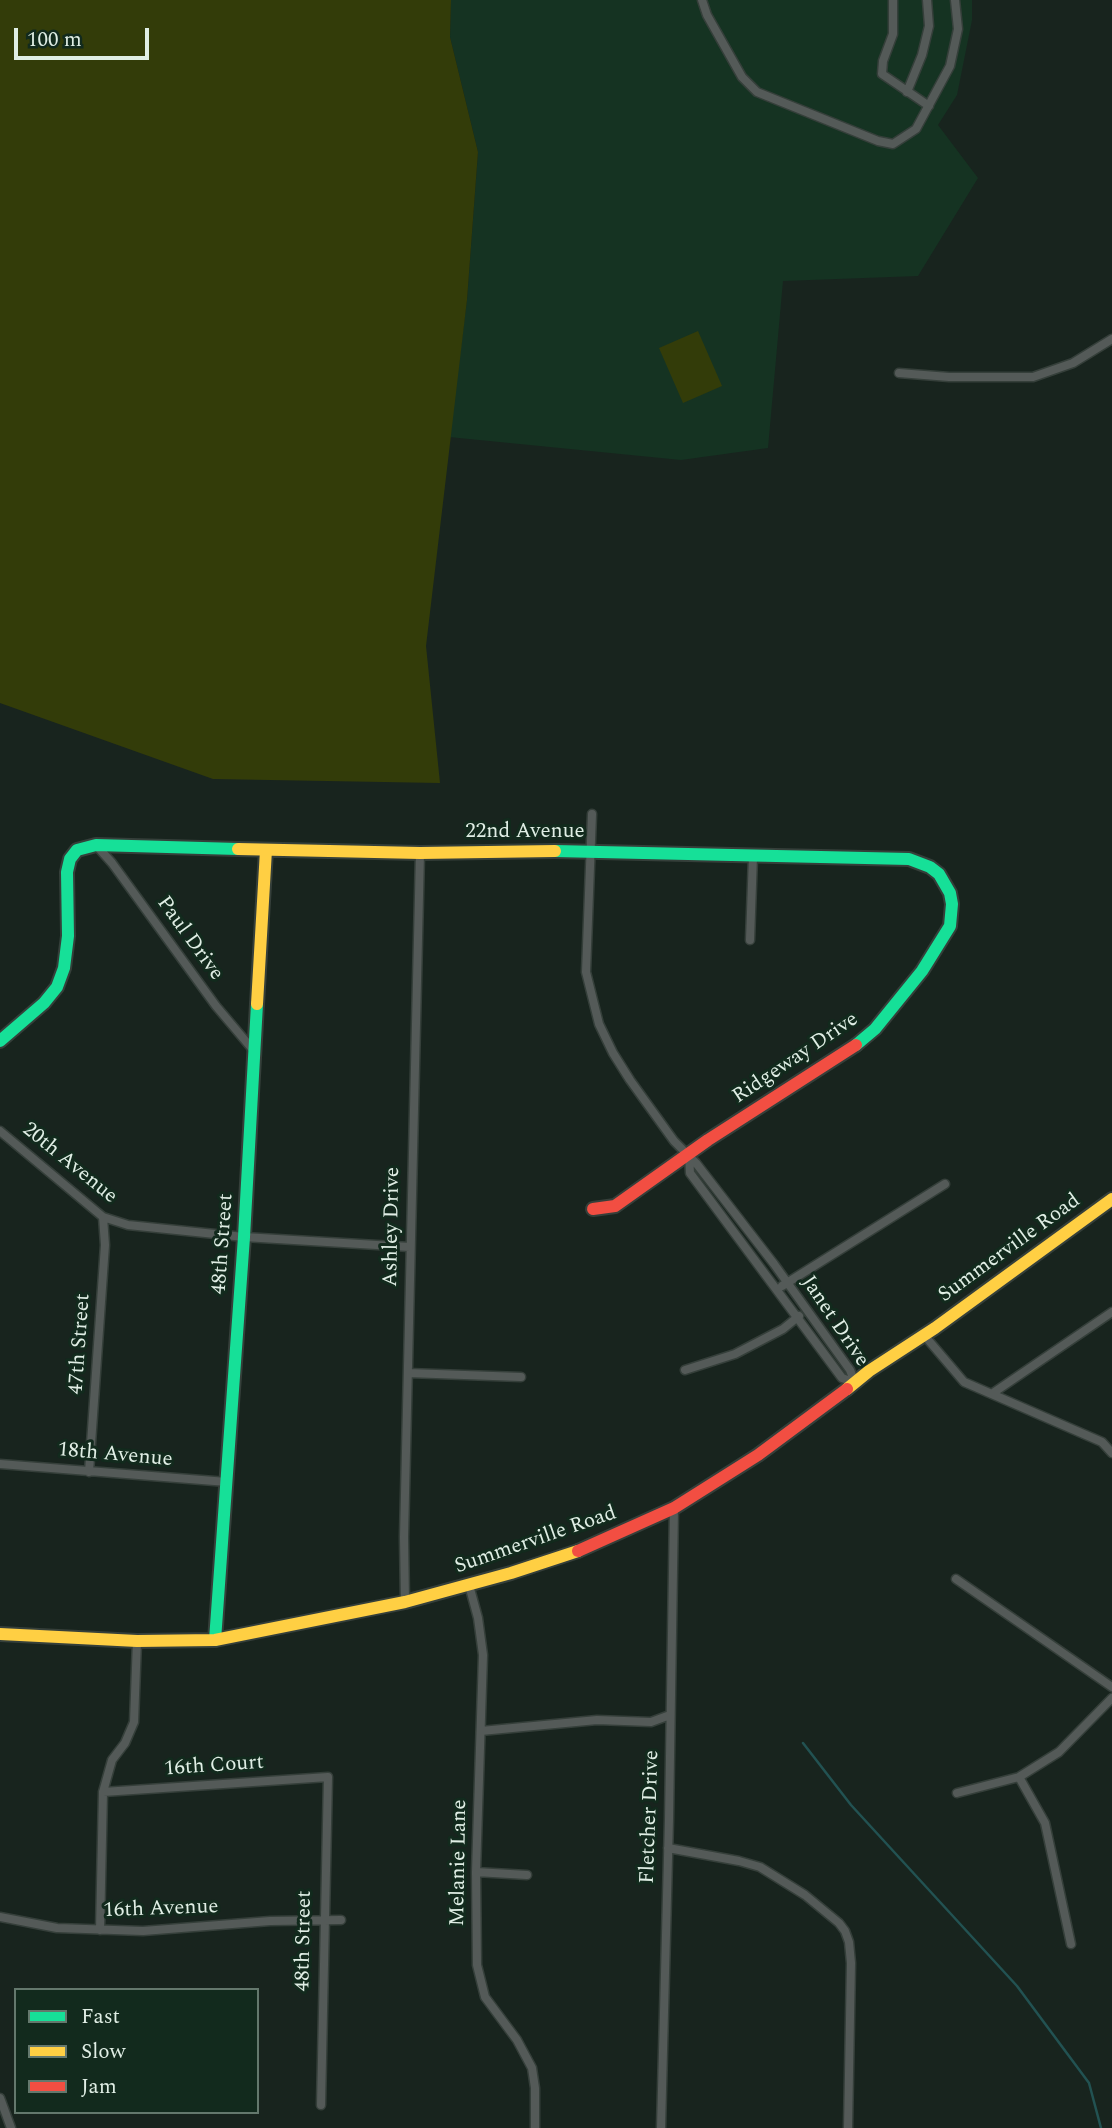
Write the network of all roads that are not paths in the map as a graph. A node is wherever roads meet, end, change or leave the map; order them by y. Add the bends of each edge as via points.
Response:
1 (702, 0) edge
2 (893, 0) edge
3 (927, 0) edge
4 (955, 0) edge
5 (907, 92) junction
6 (929, 106) junction
7 (1112, 339) edge
8 (898, 373) dead end
9 (593, 814) dead end
10 (96, 845) junction
11 (266, 849) junction
12 (591, 852) junction
13 (420, 853) junction
14 (753, 856) junction
15 (945, 883) joint
16 (750, 940) dead end
17 (0, 1041) edge
18 (255, 1053) junction
19 (0, 1130) edge
20 (690, 1154) junction
21 (945, 1184) dead end
22 (1112, 1199) edge
23 (593, 1209) dead end
24 (103, 1217) junction
25 (244, 1237) junction
26 (410, 1247) junction
27 (786, 1283) junction
28 (776, 1289) junction
29 (807, 1310) junction
30 (1112, 1312) edge
31 (797, 1318) junction
32 (924, 1335) junction
33 (685, 1370) dead end
34 (408, 1373) junction
35 (522, 1377) dead end
36 (855, 1383) junction
37 (993, 1393) junction
38 (1112, 1453) edge
39 (0, 1464) edge
40 (89, 1472) junction
41 (227, 1482) junction
42 (674, 1508) junction
43 (956, 1579) dead end
44 (469, 1585) junction
45 (405, 1602) junction
46 (0, 1634) edge
47 (215, 1640) junction
48 (137, 1641) junction
49 (1112, 1687) edge
50 (1112, 1698) edge
51 (670, 1715) junction
52 (481, 1731) junction
53 (328, 1777) joint
54 (1019, 1777) junction
55 (103, 1792) junction
56 (957, 1793) dead end
57 (668, 1848) junction
58 (476, 1872) junction
59 (527, 1875) dead end
60 (0, 1917) edge
61 (341, 1920) dead end
62 (326, 1921) junction
63 (100, 1930) junction
64 (1071, 1944) dead end
65 (0, 2098) edge
66 (321, 2105) dead end
67 (11, 2128) edge
68 (535, 2128) edge
69 (661, 2128) edge
70 (848, 2128) edge

1 - 6 street via 742,77 757,92 893,144 916,129
2 - 5 street via 893,34 882,74
3 - 5 street via 929,26
4 - 6 street via 958,29 950,66
5 - 6 street
7 - 8 street via 1073,362 1033,377
9 - 12 street, Janet Drive
10 - 11 street, 22nd Avenue
10 - 17 street via 77,850 70,859 68,936 57,987
10 - 18 street, Paul Drive
11 - 13 street, 22nd Avenue
11 - 18 street, 48th Street
12 - 13 street, 22nd Avenue
12 - 14 street, 22nd Avenue
12 - 20 street, Janet Drive via 586,972 599,1024 630,1080 674,1140
13 - 26 street, Ashley Drive
14 - 15 street, 22nd Avenue via 909,859 930,867
14 - 16 street
15 - 20 street, Ridgeway Drive via 952,904 950,926 922,971 875,1029
18 - 25 street, 48th Street
19 - 24 street, 20th Avenue
20 - 23 street, Ridgeway Drive via 615,1206
20 - 27 street, Janet Drive
20 - 28 street, Janet Drive via 690,1173
21 - 27 street
22 - 32 street, Summerville Road
24 - 25 street, 20th Avenue via 128,1225
24 - 40 street, 47th Street via 105,1245
25 - 26 street, 20th Avenue
25 - 41 street, 48th Street
26 - 34 street, Ashley Drive
27 - 28 street
27 - 29 street, Janet Drive
28 - 31 street, Janet Drive
29 - 31 street
29 - 36 street, Janet Drive
30 - 37 street
31 - 33 street via 735,1354
31 - 36 street, Janet Drive via 842,1378
32 - 36 street, Summerville Road
32 - 37 street via 964,1382
34 - 35 street
34 - 45 street, Ashley Drive
36 - 42 street, Summerville Road via 758,1455
37 - 38 street via 1102,1443
39 - 40 street, 18th Avenue
40 - 41 street, 18th Avenue
41 - 47 street, 48th Street
42 - 44 street, Summerville Road via 588,1548
42 - 51 street, Fletcher Drive
43 - 49 street
44 - 45 street, Summerville Road
44 - 52 street, Melanie Lane via 483,1655
45 - 47 street, Summerville Road
46 - 48 street, Summerville Road
47 - 48 street, Summerville Road
48 - 55 street via 134,1722 113,1760
50 - 54 street via 1059,1752
51 - 52 street via 651,1722 597,1720
51 - 57 street, Fletcher Drive
52 - 58 street, Melanie Lane
53 - 55 street, 16th Court
53 - 62 street, 48th Street
54 - 56 street
54 - 64 street via 1045,1823
55 - 63 street
57 - 69 street, Fletcher Drive
57 - 70 street via 760,1867 805,1895 842,1927 851,1963
58 - 59 street
58 - 68 street, Melanie Lane via 481,1987 490,2007 528,2058 535,2088
60 - 63 street, 16th Avenue via 57,1928
61 - 62 street, 16th Avenue
62 - 63 street, 16th Avenue
62 - 66 street, 48th Street
65 - 67 street

